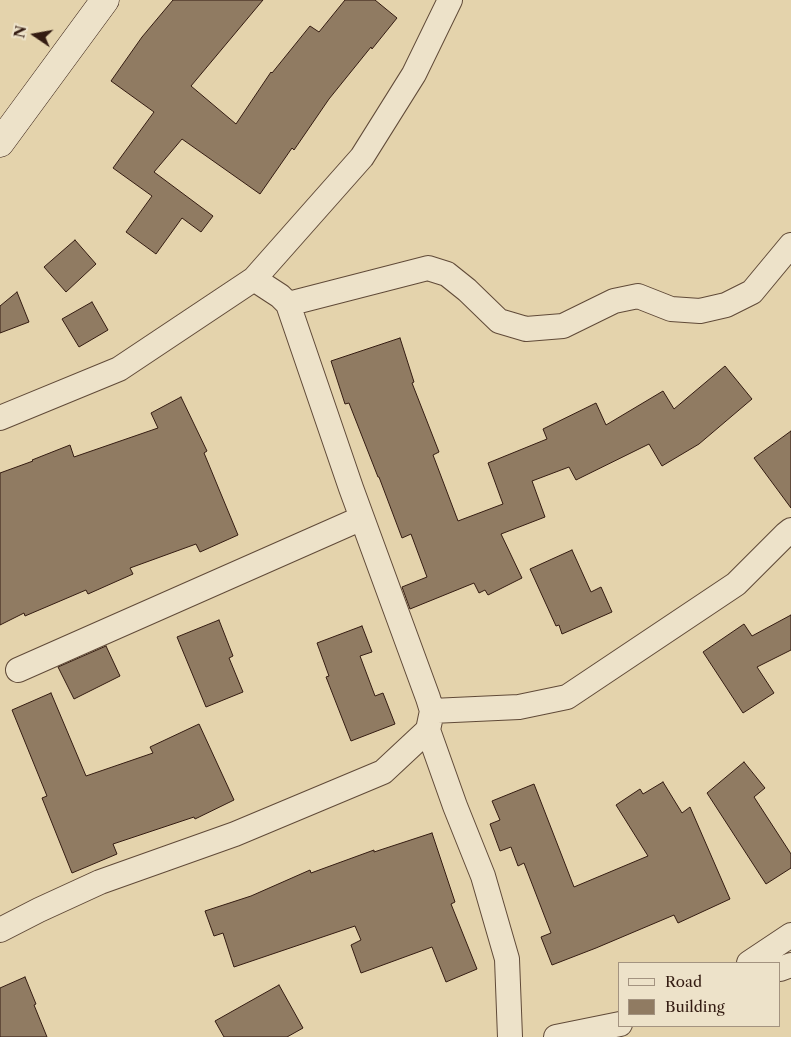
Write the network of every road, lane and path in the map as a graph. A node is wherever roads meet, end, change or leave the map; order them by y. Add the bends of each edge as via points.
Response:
1 (105, 0) edge
2 (450, 0) edge
3 (0, 143) edge
4 (791, 245) edge
5 (254, 279) junction
6 (288, 304) junction
7 (0, 418) edge
8 (362, 518) junction
9 (791, 530) edge
10 (18, 670) dead end
11 (430, 721) junction
12 (0, 930) edge
13 (791, 935) edge
14 (750, 962) edge
15 (618, 1024) edge
16 (510, 1037) edge
17 (556, 1037) edge

1 - 3 street
2 - 5 street via 414,74 362,157
4 - 6 street via 752,292 726,305 700,311 671,309 638,296 614,301 563,326 526,329 499,320 447,274 428,268
5 - 6 street
5 - 7 street via 119,369
6 - 8 street
8 - 10 street
8 - 11 street
9 - 11 street via 736,584 567,697
11 - 12 street via 383,772 235,834 100,882
11 - 16 street via 455,806 483,876 507,959
13 - 14 street
15 - 17 street

